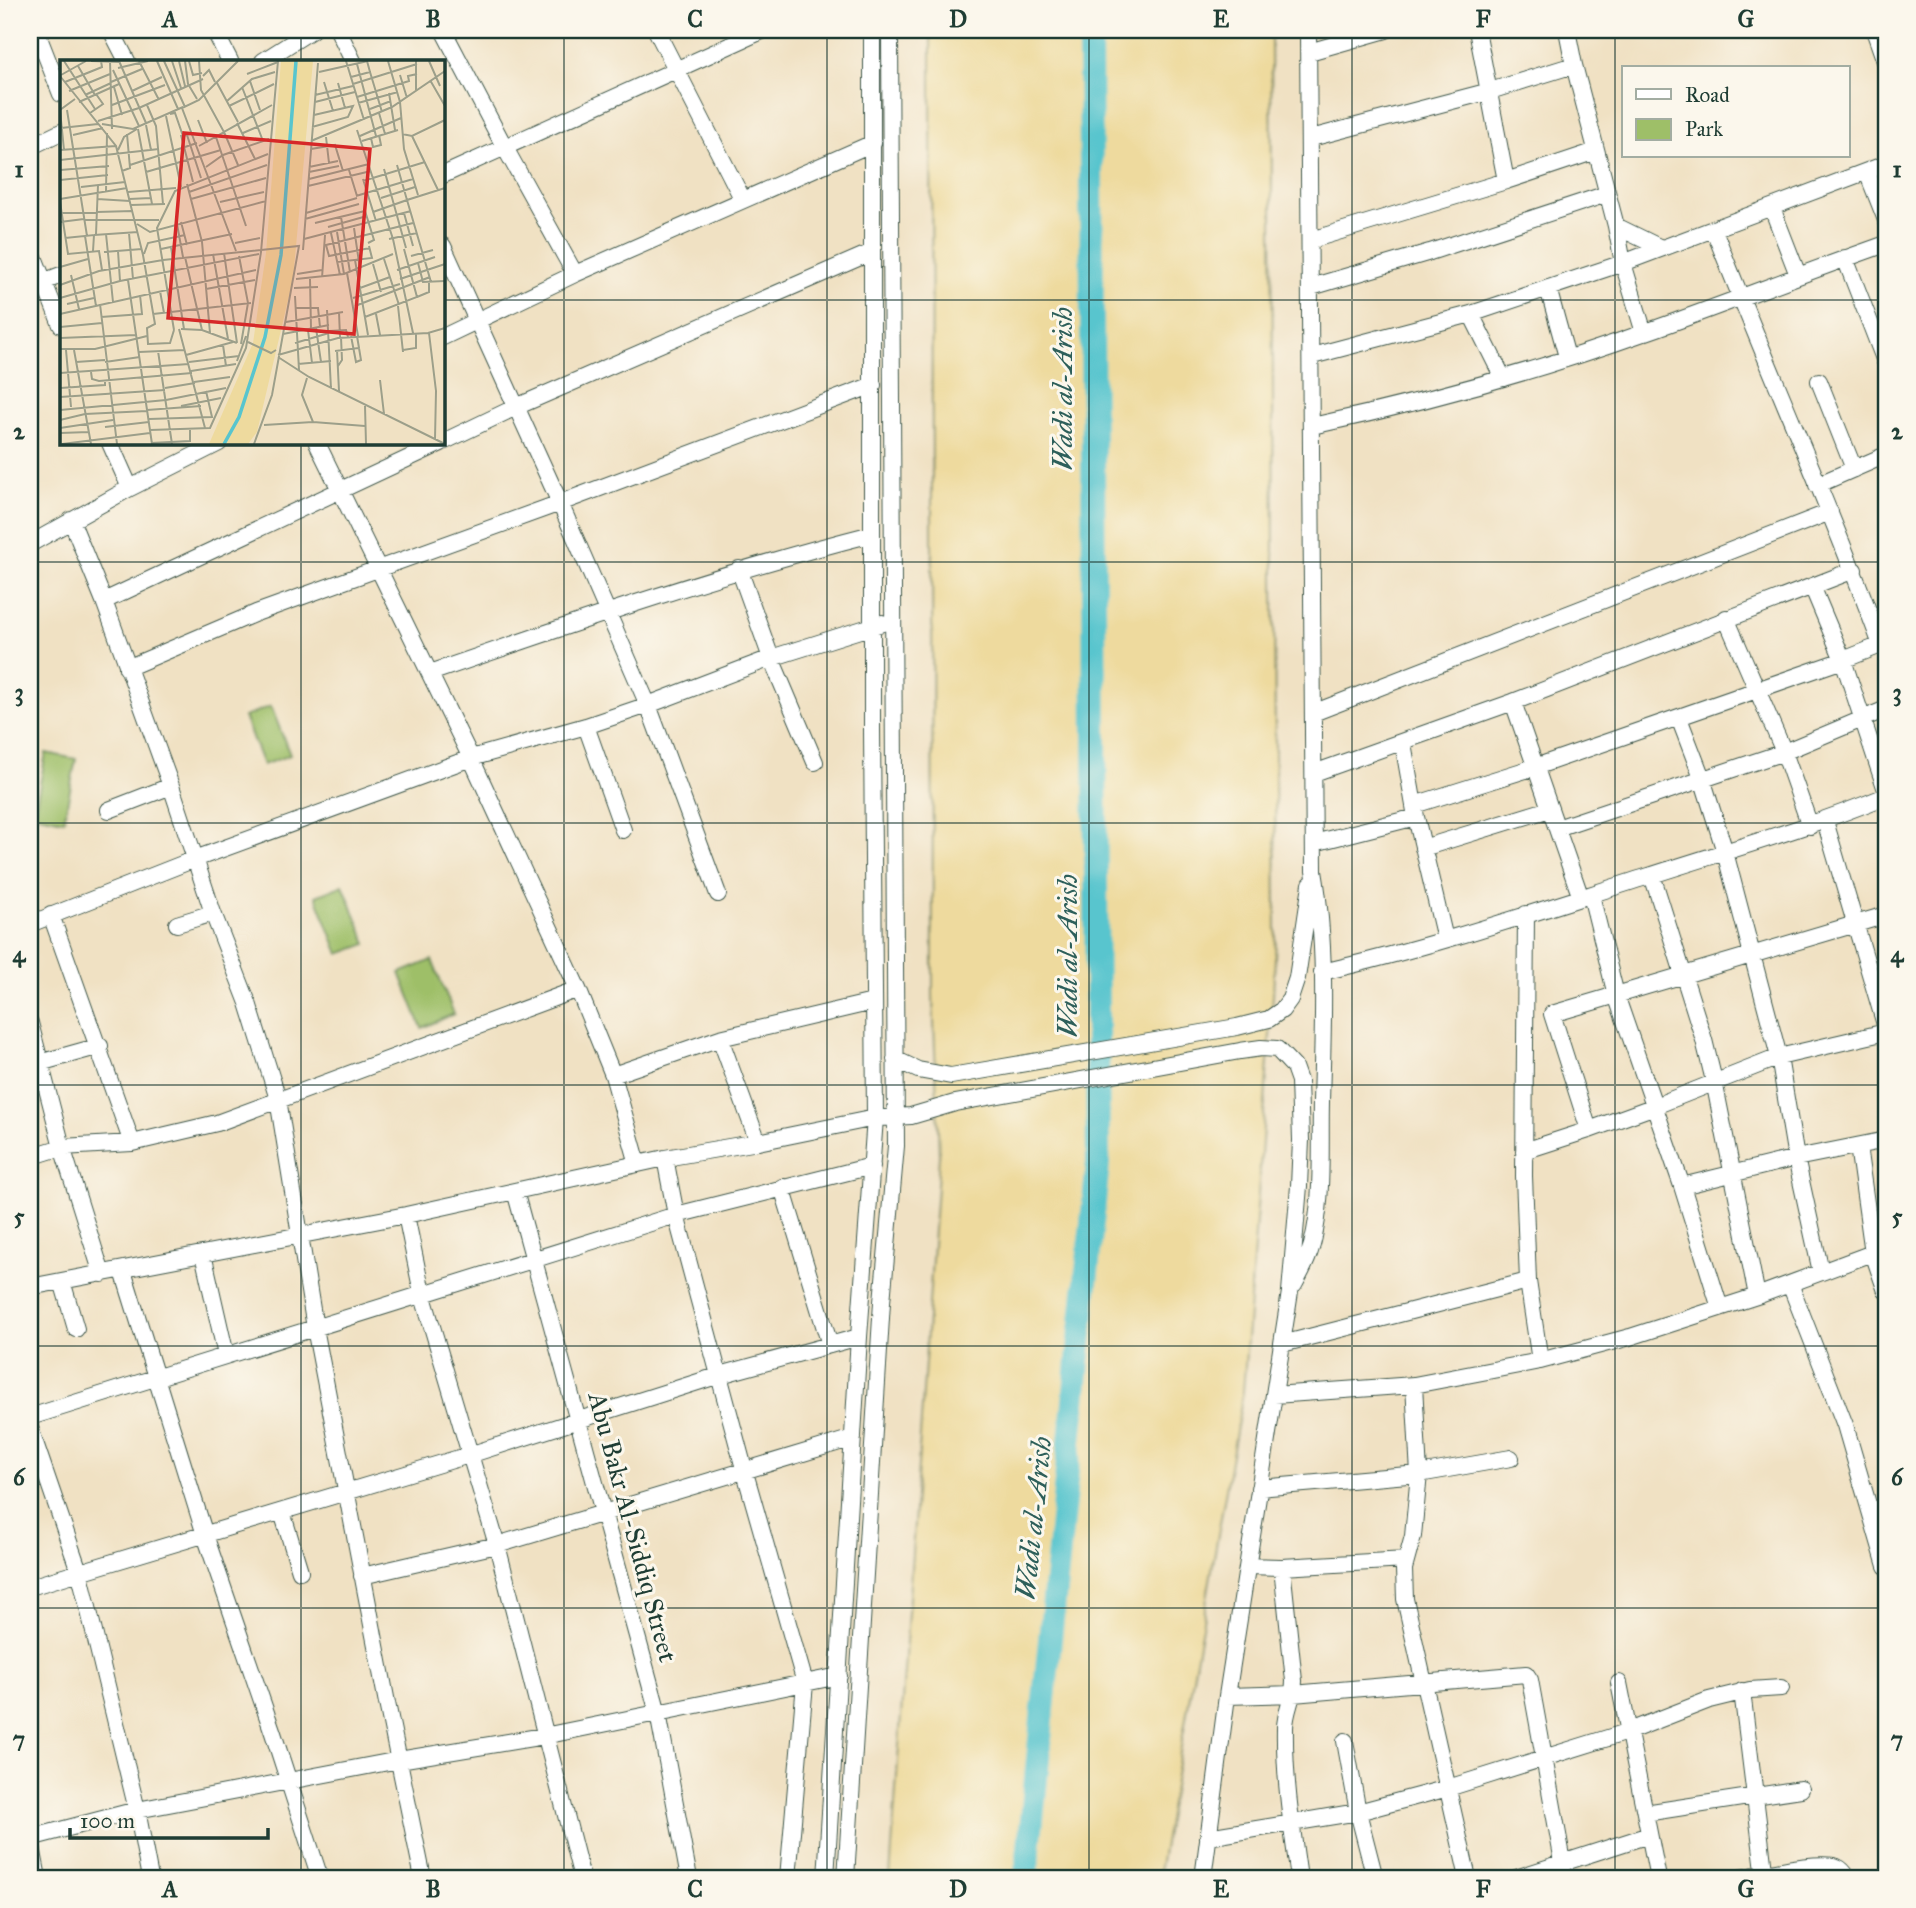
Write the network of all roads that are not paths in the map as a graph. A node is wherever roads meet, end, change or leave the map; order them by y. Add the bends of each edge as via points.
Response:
1 (36, 30) edge
2 (111, 30) edge
3 (214, 30) edge
4 (312, 30) edge
5 (338, 30) edge
6 (443, 30) edge
7 (656, 30) edge
8 (764, 30) edge
9 (872, 30) edge
10 (890, 30) edge
11 (1308, 30) edge
12 (1386, 30) edge
13 (1478, 30) edge
14 (1567, 30) edge
15 (1874, 30) edge
16 (1309, 52) junction
17 (126, 60) edge
18 (229, 60) edge
19 (265, 60) edge
20 (353, 60) edge
21 (1886, 64) edge
22 (1574, 65) junction
23 (676, 71) junction
24 (60, 91) edge
25 (1490, 91) junction
26 (60, 132) edge
27 (1311, 138) junction
28 (873, 143) junction
29 (504, 146) junction
30 (30, 147) edge
31 (1596, 151) junction
32 (1886, 164) edge
33 (1867, 172) junction
34 (444, 175) edge
35 (1506, 181) junction
36 (1607, 194) junction
37 (743, 200) junction
38 (1772, 208) junction
39 (1886, 220) edge
40 (1616, 226) junction
41 (1714, 230) junction
42 (1311, 240) junction
43 (1886, 244) edge
44 (30, 247) edge
45 (444, 248) edge
46 (1661, 248) junction
47 (872, 251) junction
48 (1845, 258) junction
49 (1623, 263) junction
50 (575, 274) junction
51 (60, 275) edge
52 (1798, 275) junction
53 (36, 284) edge
54 (1311, 287) junction
55 (1548, 288) junction
56 (1740, 297) junction
57 (1471, 314) junction
58 (477, 321) junction
59 (60, 323) edge
60 (1879, 326) edge
61 (1644, 333) junction
62 (444, 337) edge
63 (1312, 356) junction
64 (1567, 358) junction
65 (1886, 364) edge
66 (1503, 378) junction
67 (1819, 381) dead end
68 (873, 386) junction
69 (516, 407) junction
70 (1312, 426) junction
71 (444, 441) edge
72 (110, 444) edge
73 (215, 444) edge
74 (318, 444) edge
75 (438, 444) edge
76 (1886, 455) edge
77 (1854, 469) junction
78 (1817, 485) junction
79 (130, 488) junction
80 (341, 491) junction
81 (560, 503) junction
82 (1830, 512) junction
83 (71, 520) junction
84 (872, 534) junction
85 (30, 544) edge
86 (378, 568) junction
87 (739, 569) junction
88 (1854, 570) junction
89 (1812, 586) junction
90 (104, 601) junction
91 (607, 612) junction
92 (1726, 618) junction
93 (893, 621) junction
94 (872, 625) junction
95 (1884, 644) edge
96 (771, 658) junction
97 (1843, 660) junction
98 (127, 668) junction
99 (430, 673) junction
100 (1756, 690) junction
101 (1513, 702) junction
102 (648, 705) junction
103 (1886, 709) edge
104 (1313, 713) junction
105 (1679, 718) junction
106 (1863, 720) junction
107 (586, 726) junction
108 (1403, 743) junction
109 (1784, 752) junction
110 (471, 758) junction
111 (815, 762) dead end
112 (1535, 767) junction
113 (1314, 773) junction
114 (1702, 778) junction
115 (171, 786) junction
116 (1886, 790) edge
117 (1886, 796) edge
118 (1550, 809) junction
119 (109, 810) dead end
120 (1415, 811) junction
121 (1818, 823) junction
122 (1557, 828) junction
123 (623, 831) dead end
124 (1314, 843) junction
125 (1423, 848) junction
126 (1725, 852) junction
127 (195, 859) junction
128 (1314, 871) junction
129 (1652, 875) junction
130 (718, 894) dead end
131 (1586, 896) junction
132 (213, 913) junction
133 (1526, 914) junction
134 (51, 915) junction
135 (1886, 915) edge
136 (30, 924) edge
137 (177, 924) dead end
138 (1856, 925) junction
139 (1445, 939) junction
140 (1751, 954) junction
141 (1322, 972) junction
142 (1684, 975) junction
143 (578, 989) junction
144 (1616, 995) junction
145 (873, 1002) junction
146 (1552, 1014) junction
147 (1525, 1022) junction
148 (30, 1023) edge
149 (1886, 1030) edge
150 (720, 1038) junction
151 (100, 1046) junction
152 (1779, 1057) junction
153 (895, 1059) junction
154 (35, 1065) edge
155 (613, 1075) junction
156 (1714, 1081) junction
157 (278, 1099) junction
158 (1655, 1107) junction
159 (875, 1118) junction
160 (896, 1118) junction
161 (1589, 1130) junction
162 (1886, 1140) edge
163 (758, 1142) junction
164 (132, 1143) junction
165 (1858, 1146) junction
166 (62, 1147) junction
167 (1524, 1151) junction
168 (30, 1157) edge
169 (665, 1158) junction
170 (1796, 1158) junction
171 (638, 1164) junction
172 (872, 1166) junction
173 (1733, 1172) junction
174 (1682, 1186) junction
175 (782, 1187) junction
176 (515, 1191) junction
177 (406, 1215) junction
178 (676, 1215) junction
179 (300, 1236) junction
180 (1880, 1251) edge
181 (203, 1254) junction
182 (532, 1258) junction
183 (123, 1271) junction
184 (1821, 1272) junction
185 (102, 1274) junction
186 (62, 1281) junction
187 (1528, 1281) junction
188 (1790, 1284) junction
189 (30, 1287) edge
190 (1886, 1291) edge
191 (1290, 1292) junction
192 (422, 1293) junction
193 (1757, 1296) junction
194 (1720, 1308) junction
195 (315, 1328) junction
196 (76, 1329) dead end
197 (859, 1337) junction
198 (1282, 1344) junction
199 (830, 1345) junction
200 (226, 1355) junction
201 (1540, 1361) junction
202 (720, 1374) junction
203 (155, 1377) junction
204 (1414, 1385) junction
205 (1274, 1395) junction
206 (30, 1417) edge
207 (579, 1420) junction
208 (30, 1428) edge
209 (853, 1438) junction
210 (469, 1455) junction
211 (1511, 1458) dead end
212 (745, 1471) junction
213 (1419, 1474) junction
214 (1259, 1488) junction
215 (348, 1492) junction
216 (282, 1512) junction
217 (603, 1514) junction
218 (205, 1535) junction
219 (1882, 1536) edge
220 (496, 1545) junction
221 (1405, 1560) junction
222 (1248, 1566) junction
223 (1886, 1566) edge
224 (1282, 1567) junction
225 (300, 1571) dead end
226 (79, 1574) junction
227 (362, 1576) junction
228 (30, 1587) edge
229 (839, 1676) junction
230 (806, 1683) junction
231 (1619, 1683) dead end
232 (1423, 1684) junction
233 (1781, 1688) dead end
234 (1742, 1691) junction
235 (1293, 1694) junction
236 (1227, 1696) junction
237 (658, 1713) junction
238 (1627, 1732) junction
239 (544, 1736) junction
240 (1345, 1741) dead end
241 (1543, 1758) junction
242 (399, 1760) junction
243 (289, 1781) junction
244 (1448, 1788) junction
245 (1801, 1789) dead end
246 (1754, 1796) junction
247 (137, 1810) junction
248 (1359, 1812) junction
249 (1645, 1812) junction
250 (1291, 1823) junction
251 (1649, 1835) junction
252 (1208, 1837) junction
253 (30, 1838) edge
254 (1563, 1862) junction
255 (1765, 1876) edge
256 (38, 1878) edge
257 (150, 1878) edge
258 (320, 1878) edge
259 (423, 1878) edge
260 (582, 1878) edge
261 (689, 1878) edge
262 (788, 1878) edge
263 (826, 1878) edge
264 (846, 1878) edge
265 (1203, 1878) edge
266 (1299, 1878) edge
267 (1375, 1878) edge
268 (1468, 1878) edge
269 (1517, 1878) edge
270 (1658, 1878) edge
271 (1739, 1878) edge
272 (1848, 1878) edge

1 - 24 street
2 - 17 street
3 - 18 street
4 - 19 street
5 - 20 street
6 - 29 street
7 - 23 street
8 - 23 street
9 - 28 street
10 - 93 street
11 - 16 street
12 - 16 street
13 - 25 street
14 - 22 street
15 - 21 street
16 - 27 street
22 - 25 street
22 - 31 street
23 - 29 street
23 - 37 street
25 - 27 street
25 - 35 street
26 - 30 street
27 - 42 street
28 - 37 street
28 - 47 street
29 - 34 street
29 - 50 street
31 - 35 street
31 - 36 street
32 - 33 street
33 - 38 street
33 - 39 street
35 - 42 street
36 - 40 street
36 - 54 street
37 - 50 street
38 - 41 street
38 - 52 street
40 - 46 street
40 - 49 street
41 - 46 street
41 - 56 street
42 - 54 street
43 - 48 street
44 - 53 street
45 - 58 street
46 - 49 street
47 - 68 street
47 - 69 street
48 - 52 street
48 - 60 street
49 - 55 street
49 - 61 street
50 - 58 street
51 - 53 street
52 - 56 street
53 - 59 street
54 - 63 street
55 - 57 street
55 - 64 street
56 - 61 street
56 - 78 street
57 - 63 street
57 - 66 street
58 - 62 street
58 - 69 street
60 - 65 street
61 - 64 street
63 - 70 street
64 - 66 street
66 - 70 street
67 - 77 street
68 - 81 street
68 - 84 street
69 - 71 street
69 - 81 street
70 - 104 street
72 - 79 street
73 - 79 street
74 - 80 street
75 - 80 street
76 - 77 street
77 - 78 street
78 - 82 street
79 - 83 street
80 - 86 street
80 - 90 street
81 - 86 street
81 - 91 street
82 - 88 street
82 - 104 street
83 - 85 street
83 - 90 street
84 - 87 street
84 - 94 street
86 - 98 street via 256,612
86 - 99 street
87 - 91 street
87 - 96 street
88 - 89 street
88 - 95 street
89 - 92 street
89 - 97 street
90 - 98 street
91 - 99 street
91 - 102 street
92 - 100 street
92 - 101 street
93 - 94 street
93 - 153 street
94 - 96 street
94 - 145 street
95 - 97 street
96 - 102 street
96 - 111 street
97 - 100 street
97 - 106 street
98 - 115 street
99 - 110 street
100 - 105 street
100 - 109 street
101 - 108 street
101 - 112 street
102 - 107 street
102 - 130 street
103 - 106 street
104 - 113 street
105 - 112 street
105 - 114 street
106 - 109 street
106 - 116 street
107 - 110 street
107 - 123 street
108 - 113 street
108 - 120 street
109 - 114 street
109 - 121 street
110 - 127 street
110 - 143 street
112 - 118 street
112 - 120 street
113 - 124 street
114 - 122 street
114 - 126 street
115 - 119 street
115 - 127 street
117 - 121 street
118 - 122 street
118 - 125 street
120 - 124 street
120 - 125 street
121 - 126 street
121 - 138 street
122 - 131 street
124 - 128 street
125 - 139 street
126 - 129 street
126 - 140 street
127 - 132 street
127 - 134 street
128 - 141 street
128 - 153 street via 1297,978 1290,999 1269,1019 951,1076 918,1070
129 - 131 street
129 - 142 street
131 - 133 street
131 - 144 street
132 - 137 street
132 - 157 street
133 - 139 street
133 - 147 street
134 - 136 street
134 - 151 street
135 - 138 street
138 - 140 street
138 - 149 street
139 - 141 street
140 - 142 street
140 - 152 street
141 - 191 street via 1316,1230 1309,1258
142 - 144 street
142 - 156 street
143 - 155 street
143 - 157 street
144 - 146 street
144 - 158 street
145 - 150 street
145 - 159 street
146 - 147 street
146 - 161 street
147 - 167 street
148 - 154 street
149 - 152 street
150 - 155 street
150 - 163 street
151 - 154 street
151 - 164 street
152 - 156 street
152 - 170 street
153 - 160 street
154 - 166 street
155 - 171 street
156 - 158 street
156 - 173 street
157 - 164 street via 217,1123
157 - 179 street
158 - 161 street
158 - 174 street
159 - 160 street
159 - 163 street
159 - 172 street
160 - 191 street via 1240,1051 1277,1049 1299,1081 1301,1140
160 - 264 street
161 - 167 street
162 - 165 street
163 - 169 street
164 - 166 street
165 - 170 street
165 - 180 street
166 - 168 street
166 - 185 street
167 - 187 street
169 - 171 street
169 - 178 street
170 - 173 street
170 - 184 street
171 - 176 street
172 - 175 street
172 - 197 street
173 - 174 street
173 - 193 street
174 - 194 street
175 - 178 street
175 - 199 street
176 - 177 street
176 - 182 street, Abu Bakr Al-Siddiq Street
177 - 179 street
177 - 192 street
178 - 182 street
178 - 202 street
179 - 181 street
179 - 195 street
180 - 184 street
180 - 190 street
181 - 183 street
181 - 200 street
182 - 192 street
182 - 207 street, Abu Bakr Al-Siddiq Street
183 - 185 street
183 - 203 street
184 - 188 street
185 - 186 street
186 - 189 street
186 - 196 street
187 - 198 street
187 - 201 street
188 - 193 street
188 - 219 street
191 - 198 street
192 - 195 street
192 - 210 street
193 - 194 street
194 - 201 street
195 - 200 street
195 - 215 street
197 - 199 street
197 - 209 street
198 - 205 street
199 - 202 street
200 - 203 street
201 - 204 street
202 - 207 street
202 - 212 street
203 - 206 street
203 - 218 street
204 - 205 street
204 - 213 street
205 - 214 street
207 - 210 street
207 - 217 street, Abu Bakr Al-Siddiq Street
208 - 226 street
209 - 212 street
209 - 229 street
210 - 215 street
210 - 220 street
211 - 213 street
212 - 217 street
212 - 230 street
213 - 214 street
213 - 221 street via 1413,1536
214 - 222 street
215 - 216 street
215 - 227 street
216 - 218 street
216 - 225 street
217 - 220 street
217 - 237 street, Abu Bakr Al-Siddiq Street
218 - 226 street
218 - 243 street
219 - 223 street
220 - 227 street
220 - 239 street
221 - 224 street
221 - 232 street via 1405,1599
222 - 224 street
222 - 236 street
224 - 235 street
226 - 228 street
226 - 247 street
227 - 242 street
229 - 230 street
229 - 263 street
230 - 237 street
230 - 262 street
231 - 238 street
232 - 235 street
232 - 241 street via 1526,1674
232 - 244 street
233 - 234 street
234 - 238 street
234 - 246 street
235 - 236 street
235 - 250 street via 1285,1727
236 - 252 street
237 - 239 street
237 - 261 street, Abu Bakr Al-Siddiq Street
238 - 241 street
238 - 249 street
239 - 242 street
239 - 260 street
240 - 248 street
241 - 244 street
241 - 254 street
242 - 243 street
242 - 259 street
243 - 247 street
243 - 258 street
244 - 248 street
244 - 268 street
245 - 246 street
246 - 249 street
246 - 255 street
247 - 253 street
247 - 257 street
248 - 250 street
248 - 267 street
249 - 251 street
250 - 252 street
250 - 266 street
251 - 254 street
251 - 270 street
252 - 265 street
253 - 256 street
254 - 269 street
255 - 271 street
255 - 272 street via 1829,1866 1839,1868

